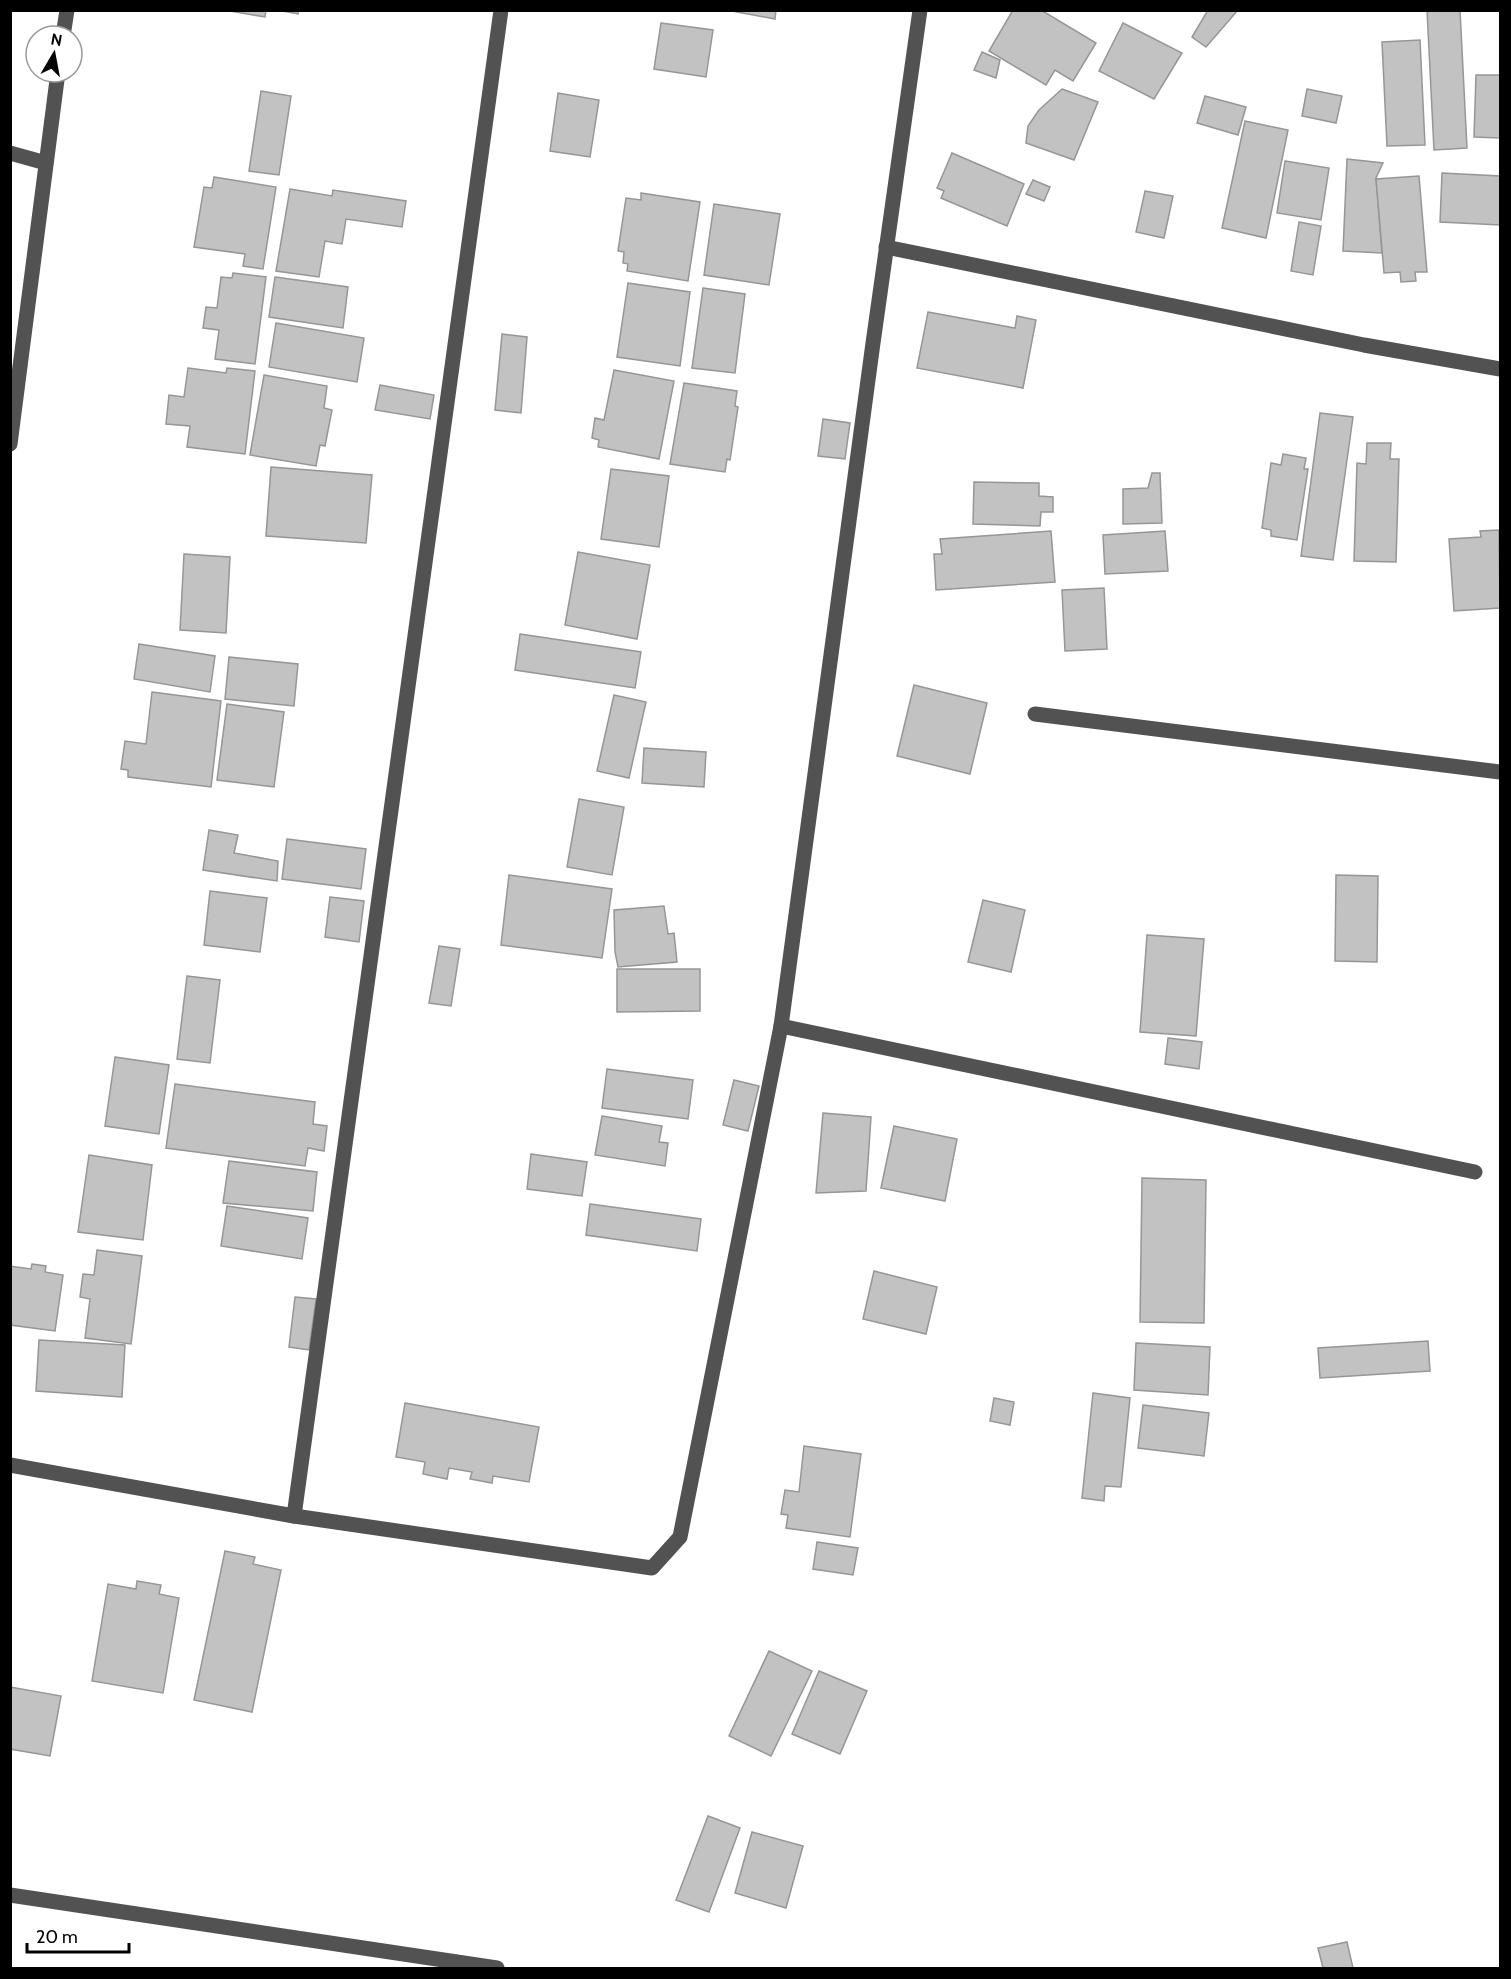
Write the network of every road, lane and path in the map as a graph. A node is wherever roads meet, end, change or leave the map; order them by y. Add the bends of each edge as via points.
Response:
1 (501, 10) edge
2 (920, 10) edge
3 (56, 84) edge
4 (10, 153) edge
5 (46, 163) junction
6 (886, 247) junction
7 (1500, 369) edge
8 (10, 444) edge
9 (1035, 714) dead end
10 (1500, 772) edge
11 (781, 1026) junction
12 (1475, 1172) dead end
13 (10, 1465) edge
14 (294, 1516) junction
15 (10, 1895) edge
16 (497, 1968) edge

1 - 14 street
2 - 6 street
3 - 5 street
4 - 5 street
5 - 8 street
6 - 7 street
6 - 11 street
9 - 10 street
11 - 12 street
11 - 14 street via 680,1538 652,1568
13 - 14 street
15 - 16 street

